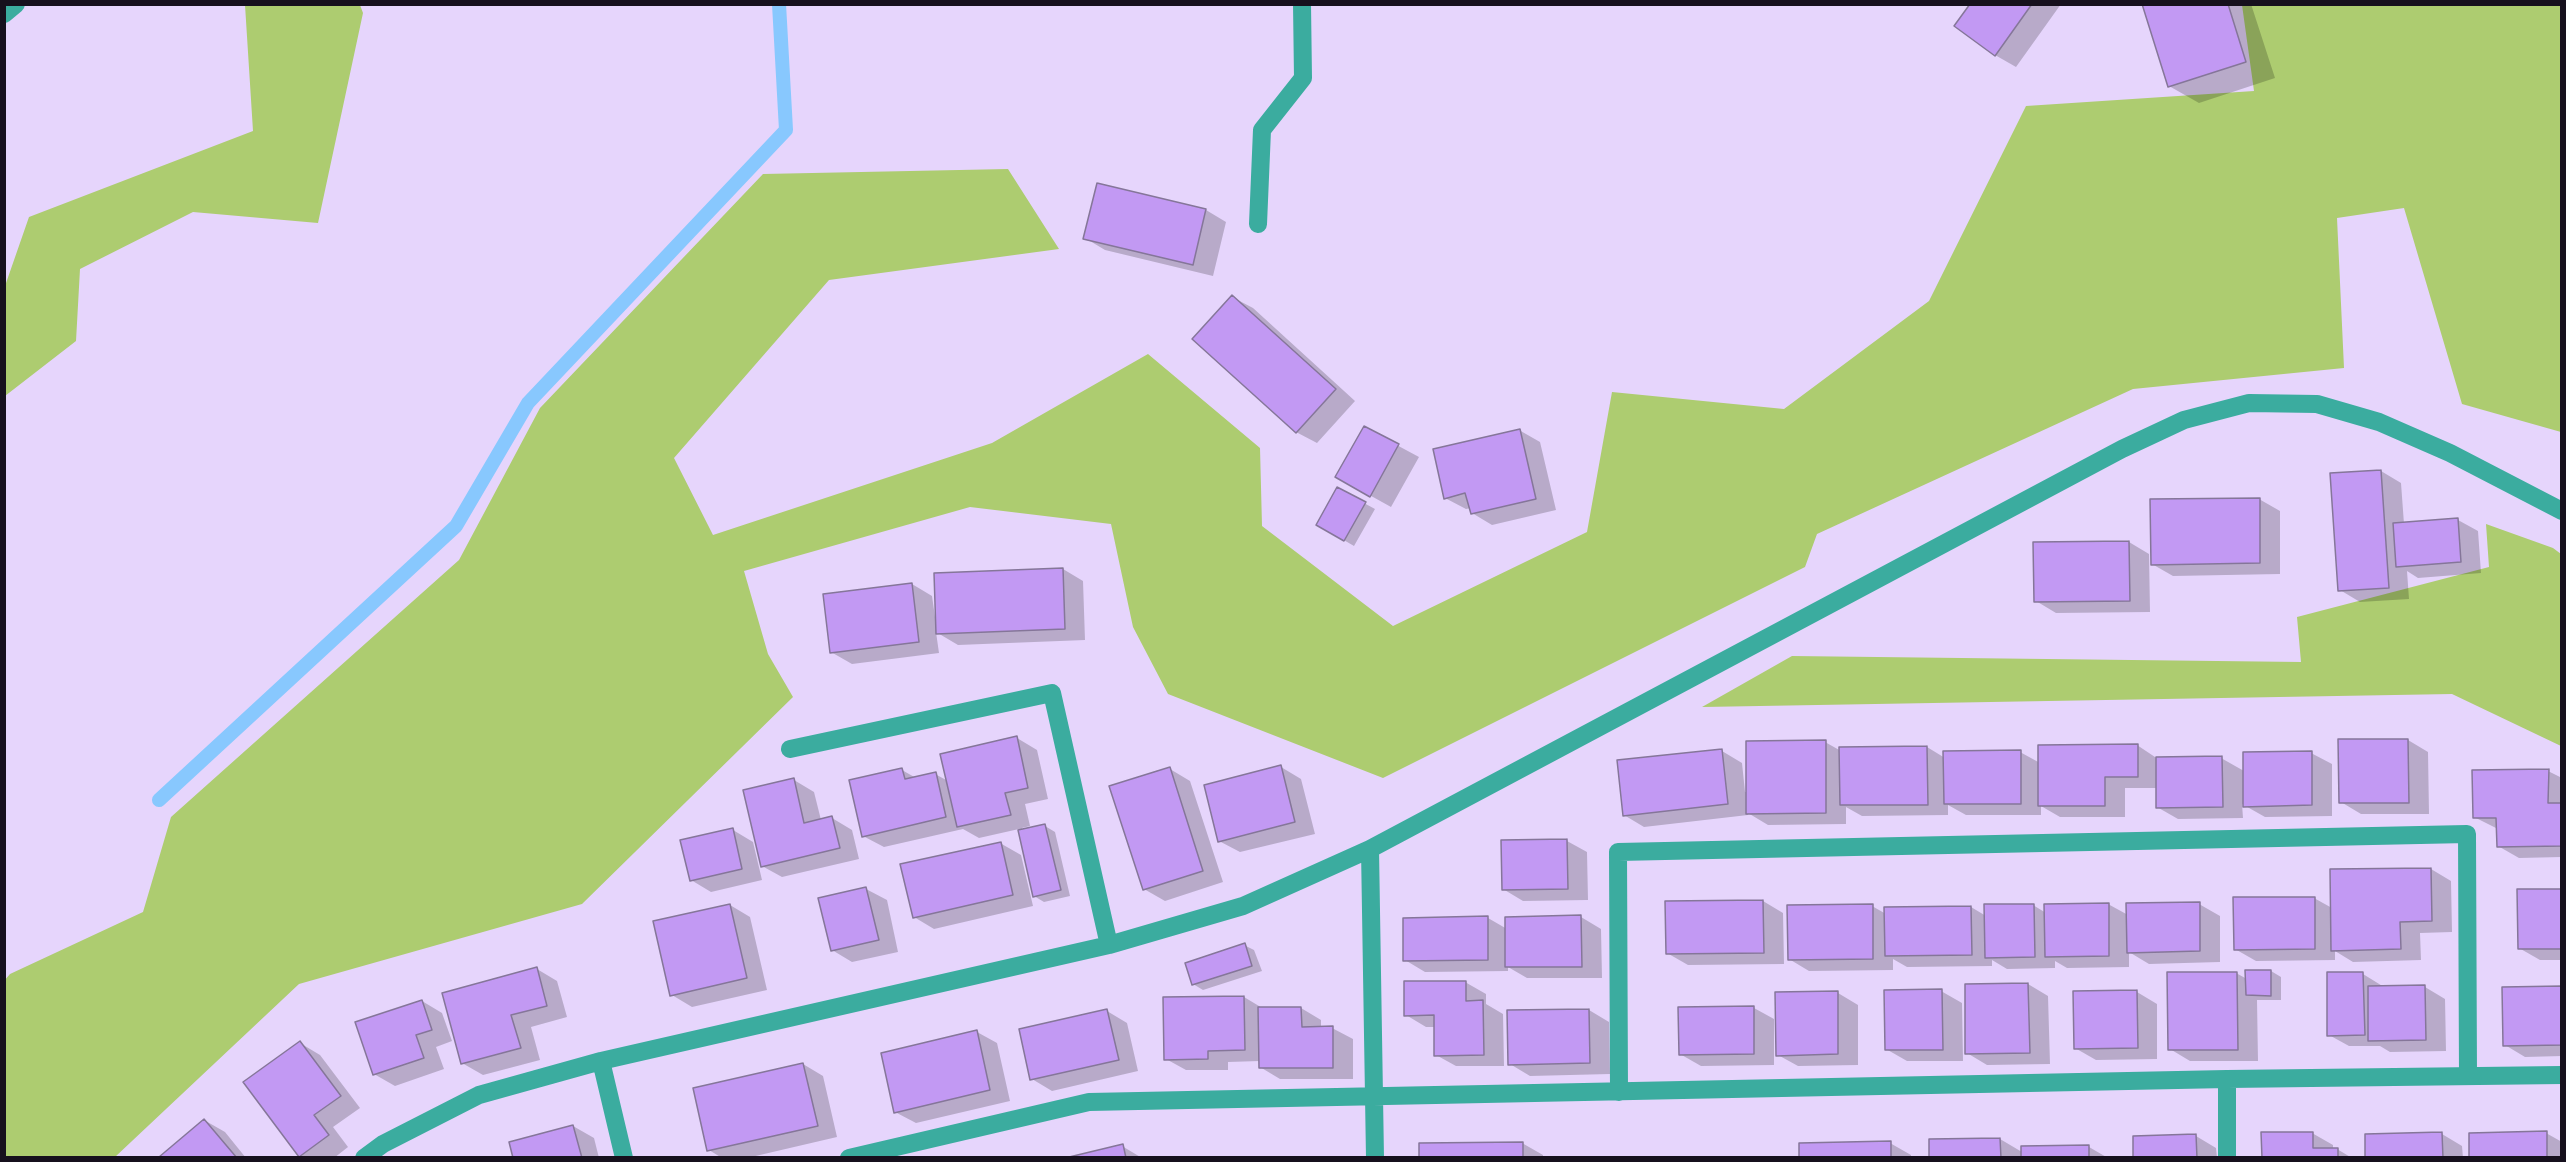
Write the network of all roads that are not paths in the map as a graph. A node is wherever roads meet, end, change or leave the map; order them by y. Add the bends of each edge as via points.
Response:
1 (16, 4) edge
2 (1302, 4) edge
3 (4, 14) edge
4 (1258, 224) dead end
5 (2562, 511) edge
6 (790, 749) dead end
7 (1370, 849) junction
8 (1109, 945) junction
9 (601, 1061) junction
10 (2562, 1075) edge
11 (2468, 1076) junction
12 (2227, 1079) junction
13 (1619, 1092) junction
14 (1375, 1098) junction
15 (364, 1158) edge
16 (624, 1158) edge
17 (849, 1158) edge
18 (1375, 1158) edge
19 (2228, 1158) edge

1 - 3 street
2 - 4 street via 1303,78 1262,130
5 - 7 street via 2450,453 2379,422 2317,404 2249,403 2184,420 2122,449
6 - 8 street via 1052,693
7 - 8 street via 1243,906
7 - 14 street
8 - 9 street
9 - 15 street via 479,1095 382,1144
9 - 16 street
10 - 11 street
11 - 12 street
11 - 13 street via 2467,834 2455,834 1618,852
12 - 13 street
12 - 19 street
13 - 14 street
14 - 17 street via 1089,1102
14 - 18 street

